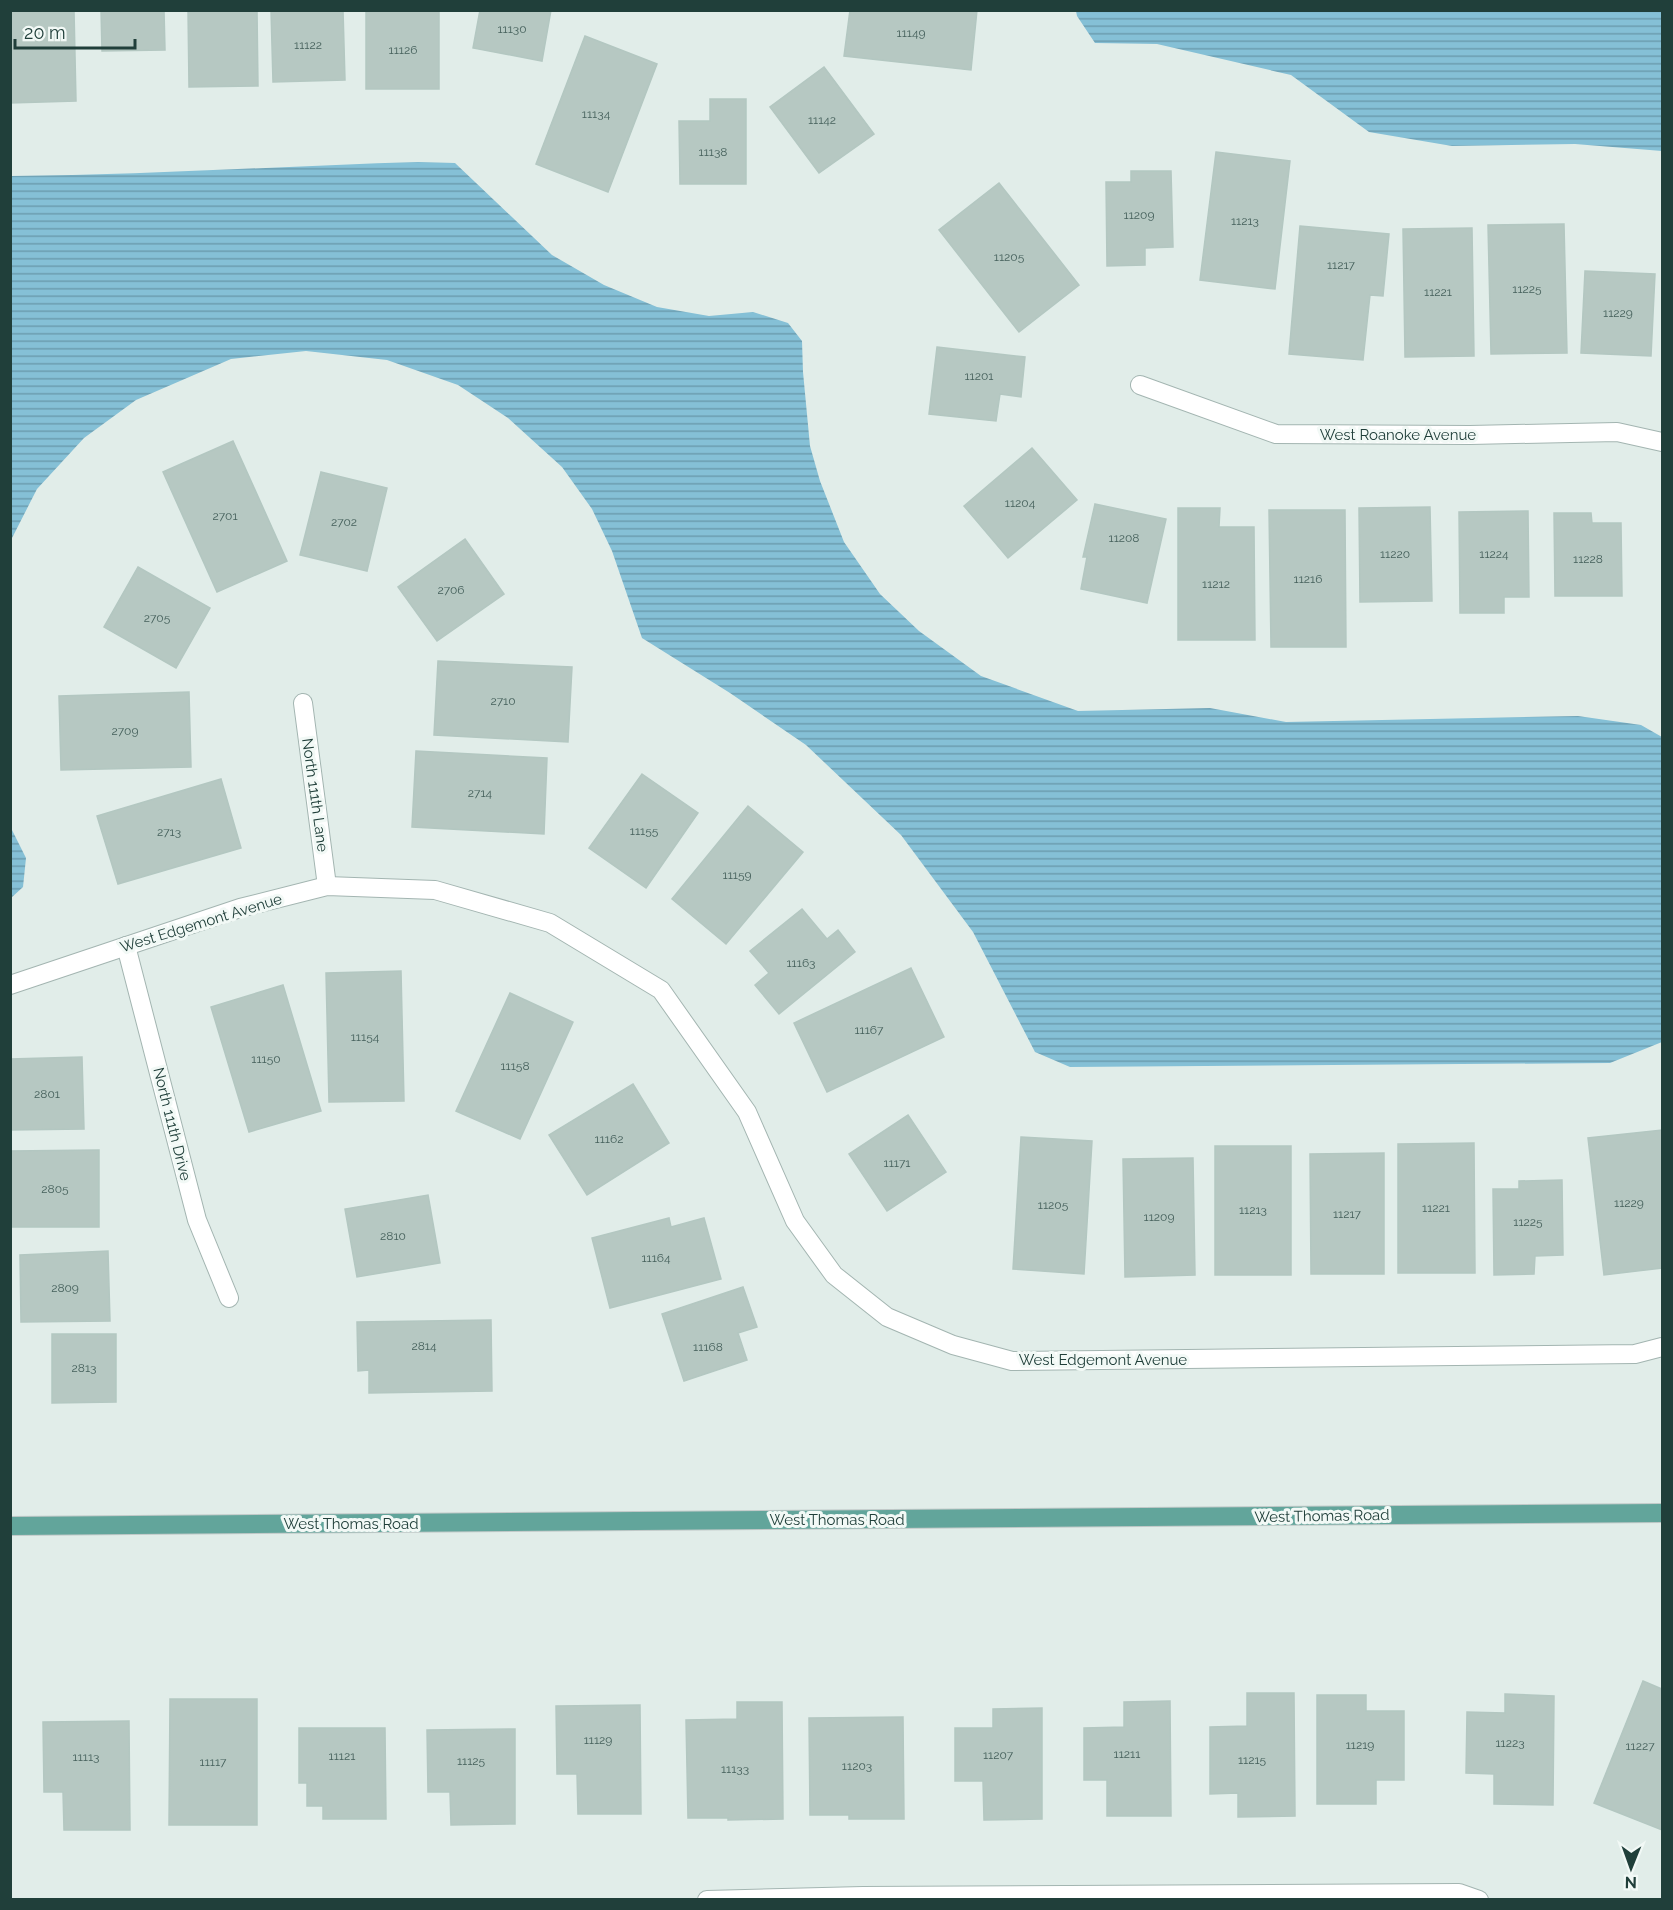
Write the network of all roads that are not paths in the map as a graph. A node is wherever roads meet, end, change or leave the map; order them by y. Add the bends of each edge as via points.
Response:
1 (1140, 385) dead end
2 (1662, 442) edge
3 (303, 703) dead end
4 (327, 886) junction
5 (126, 946) junction
6 (10, 985) edge
7 (229, 1298) dead end
8 (1662, 1347) edge
9 (1662, 1513) edge
10 (10, 1527) edge
11 (863, 1898) edge
12 (707, 1899) edge
13 (1479, 1899) edge

1 - 2 street, West Roanoke Avenue via 1276,434 1617,432
3 - 4 street, North 111th Lane
4 - 5 street, West Edgemont Avenue via 240,908
4 - 8 street, West Edgemont Avenue via 435,890 550,923 661,990 747,1112 795,1221 834,1275 887,1317 953,1345 1012,1361 1623,1354
5 - 6 street, West Edgemont Avenue
5 - 7 street, North 111th Drive via 197,1220
9 - 10 main road, West Thomas Road
11 - 12 street
11 - 13 street via 1459,1893

